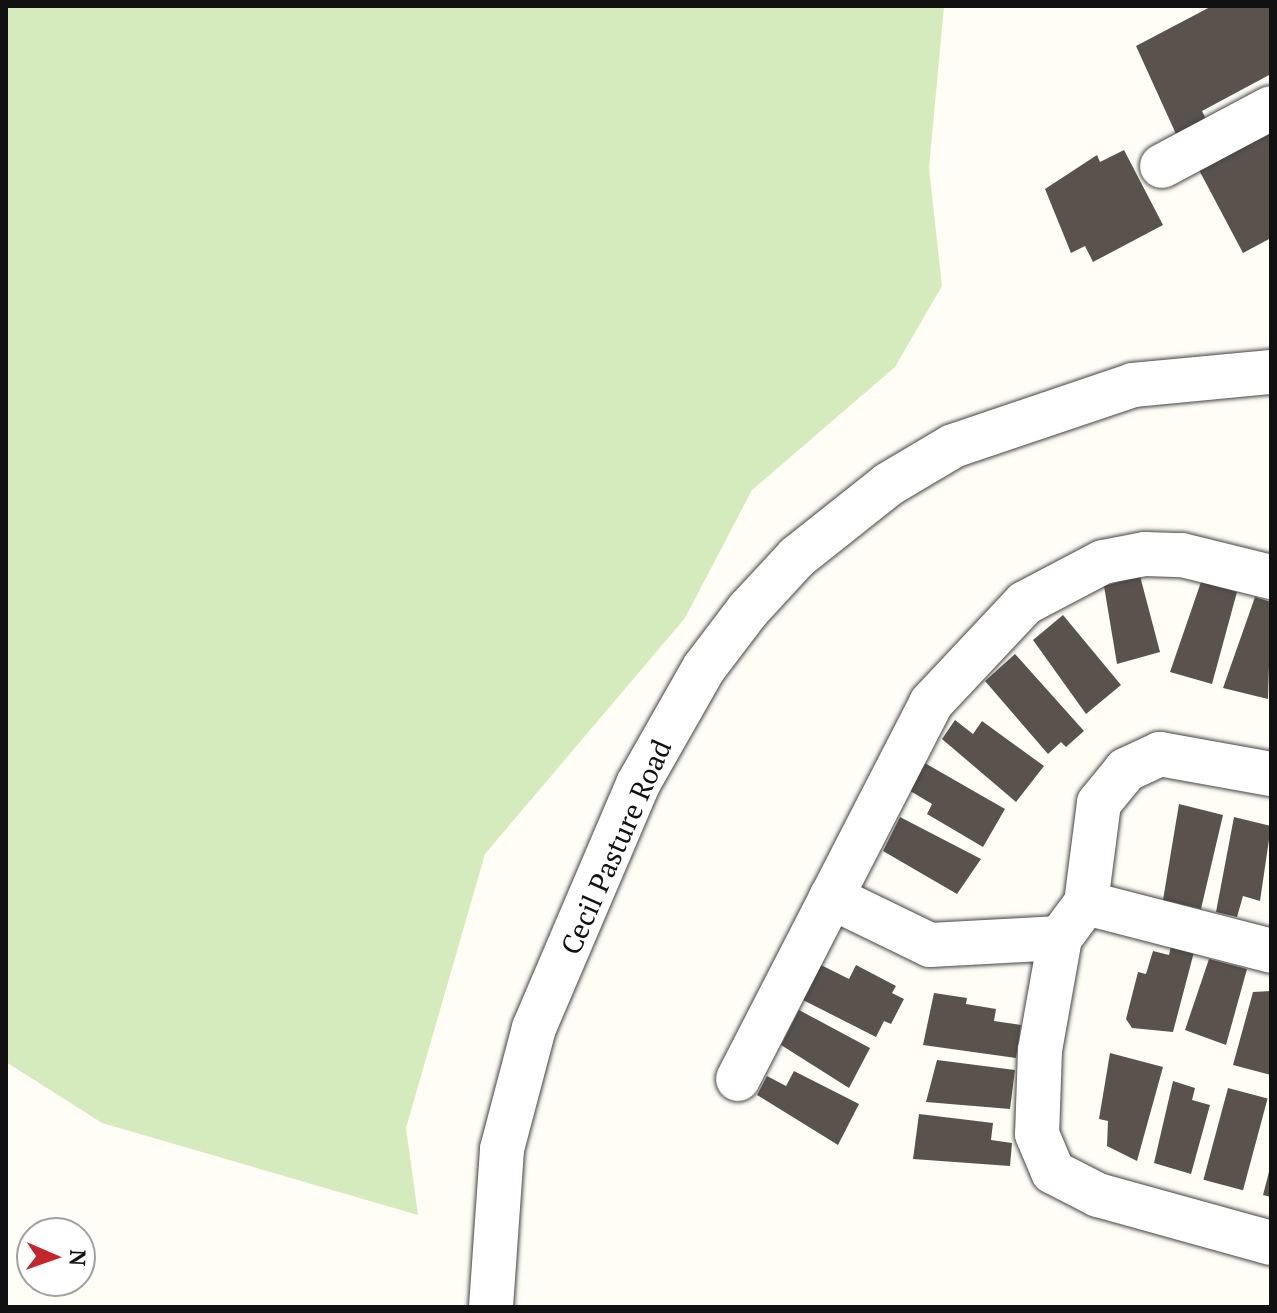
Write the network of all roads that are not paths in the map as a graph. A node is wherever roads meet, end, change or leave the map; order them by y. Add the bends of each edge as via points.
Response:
1 (1271, 108) edge
2 (1162, 166) dead end
3 (1271, 372) edge
4 (1271, 577) edge
5 (1271, 774) edge
6 (831, 897) junction
7 (1086, 903) junction
8 (1060, 938) junction
9 (1271, 951) edge
10 (738, 1079) dead end
11 (1271, 1243) edge
12 (491, 1307) edge

1 - 2 street
3 - 12 street, Cecil Pasture Road via 1133,385 953,446 889,484 797,557 748,610 704,668 638,784 534,1028 502,1149
4 - 6 street via 1182,555 1145,554 1103,562 1025,603 931,703
5 - 7 street via 1160,754 1126,770 1099,803
6 - 8 street via 930,945
6 - 10 street
7 - 8 street
7 - 9 street
8 - 11 street via 1037,1134 1053,1172 1098,1195

